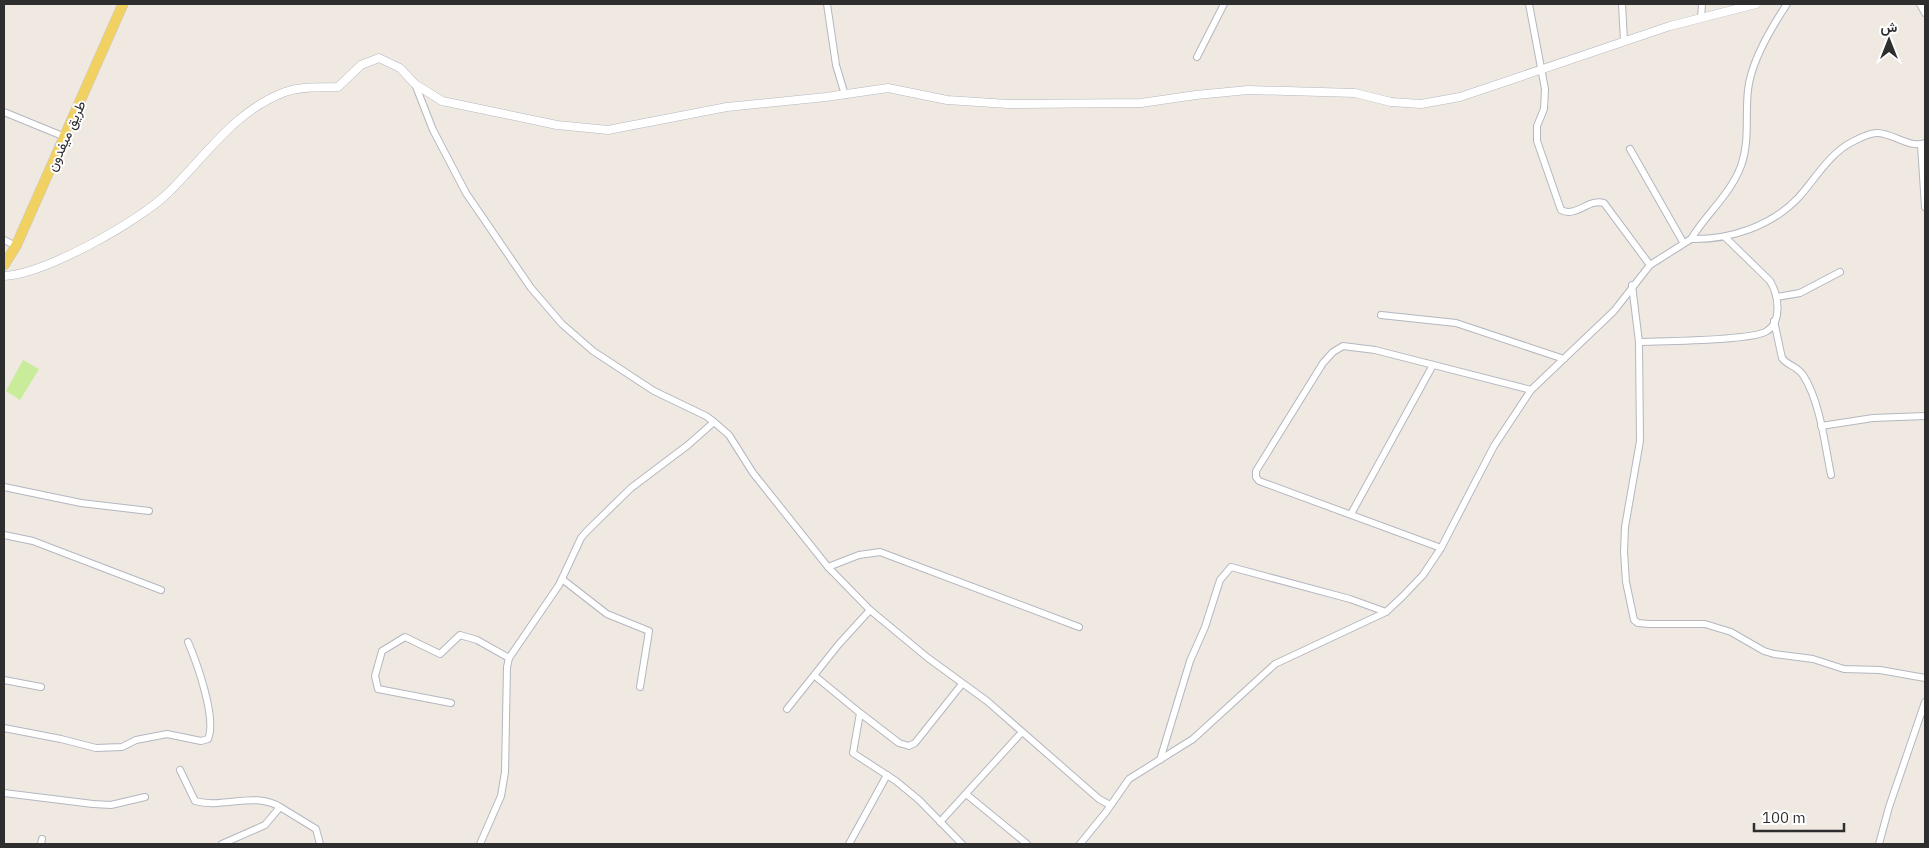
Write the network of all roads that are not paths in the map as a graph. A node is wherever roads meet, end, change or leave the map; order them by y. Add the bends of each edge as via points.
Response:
1 (123, 4) edge
2 (827, 4) edge
3 (1224, 4) edge
4 (1529, 4) edge
5 (1622, 4) edge
6 (1702, 4) edge
7 (1756, 4) edge
8 (1788, 4) edge
9 (1920, 4) edge
10 (1733, 6) edge
11 (1925, 13) edge
12 (1702, 17) junction
13 (1624, 41) junction
14 (1197, 57) dead end
15 (1540, 72) junction
16 (415, 84) junction
17 (845, 95) junction
18 (4, 112) edge
19 (65, 137) junction
20 (1923, 144) edge
21 (1630, 149) dead end
22 (1925, 207) edge
23 (1725, 237) junction
24 (1691, 239) junction
25 (4, 240) edge
26 (1684, 242) junction
27 (16, 246) junction
28 (4, 265) edge
29 (1650, 265) junction
30 (1840, 272) dead end
31 (4, 276) edge
32 (1632, 286) junction
33 (1777, 297) junction
34 (1381, 315) dead end
35 (1774, 321) junction
36 (1639, 342) junction
37 (1564, 358) junction
38 (1433, 365) junction
39 (1531, 390) junction
40 (1925, 416) edge
41 (714, 422) junction
42 (1821, 426) junction
43 (1831, 475) dead end
44 (4, 487) edge
45 (148, 511) dead end
46 (1351, 514) junction
47 (4, 535) edge
48 (1441, 548) junction
49 (828, 567) junction
50 (562, 579) junction
51 (161, 590) dead end
52 (870, 610) junction
53 (1386, 612) junction
54 (1079, 627) dead end
55 (188, 642) dead end
56 (509, 658) junction
57 (815, 676) junction
58 (1925, 678) edge
59 (4, 680) edge
60 (962, 684) junction
61 (40, 687) dead end
62 (640, 687) dead end
63 (1925, 702) edge
64 (451, 704) dead end
65 (787, 709) dead end
66 (860, 713) junction
67 (4, 728) edge
68 (1022, 732) junction
69 (1160, 760) junction
70 (180, 770) dead end
71 (888, 775) junction
72 (4, 793) edge
73 (966, 794) junction
74 (145, 796) dead end
75 (1110, 805) junction
76 (280, 807) junction
77 (940, 822) junction
78 (222, 844) edge
79 (320, 844) edge
80 (480, 844) edge
81 (849, 844) edge
82 (962, 844) edge
83 (1027, 844) edge
84 (1080, 844) edge
85 (1879, 844) edge

1 - 19 main road, طريق ميفدون
2 - 17 street via 836,65
3 - 14 street
4 - 15 street
5 - 13 street
6 - 12 street
7 - 10 street
8 - 24 street via 1750,78 1748,136 1741,167 1720,202
9 - 11 street
10 - 12 street
12 - 13 street
13 - 15 street
15 - 17 street via 1460,97 1421,104 1391,102 1350,93 1248,90 1141,103 1068,106 955,101 888,88
15 - 29 street via 1545,99 1537,126 1537,141 1561,210 1568,212 1596,202 1604,203
16 - 17 street via 442,101 557,125 608,130 727,107
16 - 31 street via 400,68 379,58 361,65 338,87 304,88 272,98 216,140 150,209 85,247 42,266
16 - 41 street via 433,130 466,193 517,268 558,319 593,351 654,391
18 - 19 street
19 - 27 main road, طريق ميفدون
20 - 22 street
20 - 23 street via 1880,133 1852,142 1781,213
21 - 26 street
23 - 24 street
23 - 33 street via 1770,281
24 - 26 street
25 - 27 street
26 - 29 street
27 - 28 main road, طريق ميفدون
29 - 32 street
30 - 33 street via 1800,293
32 - 36 street
32 - 37 street via 1614,311
33 - 35 street
34 - 37 street via 1456,323
35 - 36 street via 1766,332
35 - 42 street via 1782,358 1802,374
36 - 58 street via 1640,441 1625,527 1624,552 1634,620 1649,624 1711,626 1731,632 1774,654 1813,659 1844,669 1880,670
37 - 39 street
38 - 39 street
38 - 46 street
38 - 46 street via 1348,345 1339,348 1323,364 1256,471 1259,481
39 - 48 street via 1494,446
40 - 42 street via 1874,418
41 - 49 street via 729,435 752,474
41 - 50 street via 631,488 587,531
42 - 43 street
44 - 45 street via 81,503
46 - 48 street
47 - 51 street via 33,541
48 - 53 street via 1422,575
49 - 52 street
49 - 54 street via 859,555 880,552
50 - 56 street
50 - 62 street via 607,614 649,631
52 - 57 street
52 - 60 street
53 - 69 street via 1274,664 1205,730
53 - 69 street via 1350,599 1230,567 1220,580 1190,661
55 - 67 street via 209,710 211,725 208,739 201,741 167,734 136,740 122,747 96,748
56 - 64 street via 477,640 460,635 440,654 405,637 382,650 375,676 378,689
56 - 80 street via 505,772 501,796
57 - 65 street
57 - 66 street
59 - 61 street
60 - 66 street via 915,743 909,746 899,744
60 - 68 street
63 - 85 street
66 - 71 street via 852,751
68 - 73 street
68 - 75 street
69 - 75 street via 1128,779
70 - 76 street via 195,801 226,803 256,799 271,801
71 - 77 street
71 - 81 street
72 - 74 street via 111,805
73 - 77 street
73 - 83 street
75 - 84 street
76 - 78 street via 265,825
76 - 79 street via 316,829
77 - 82 street

